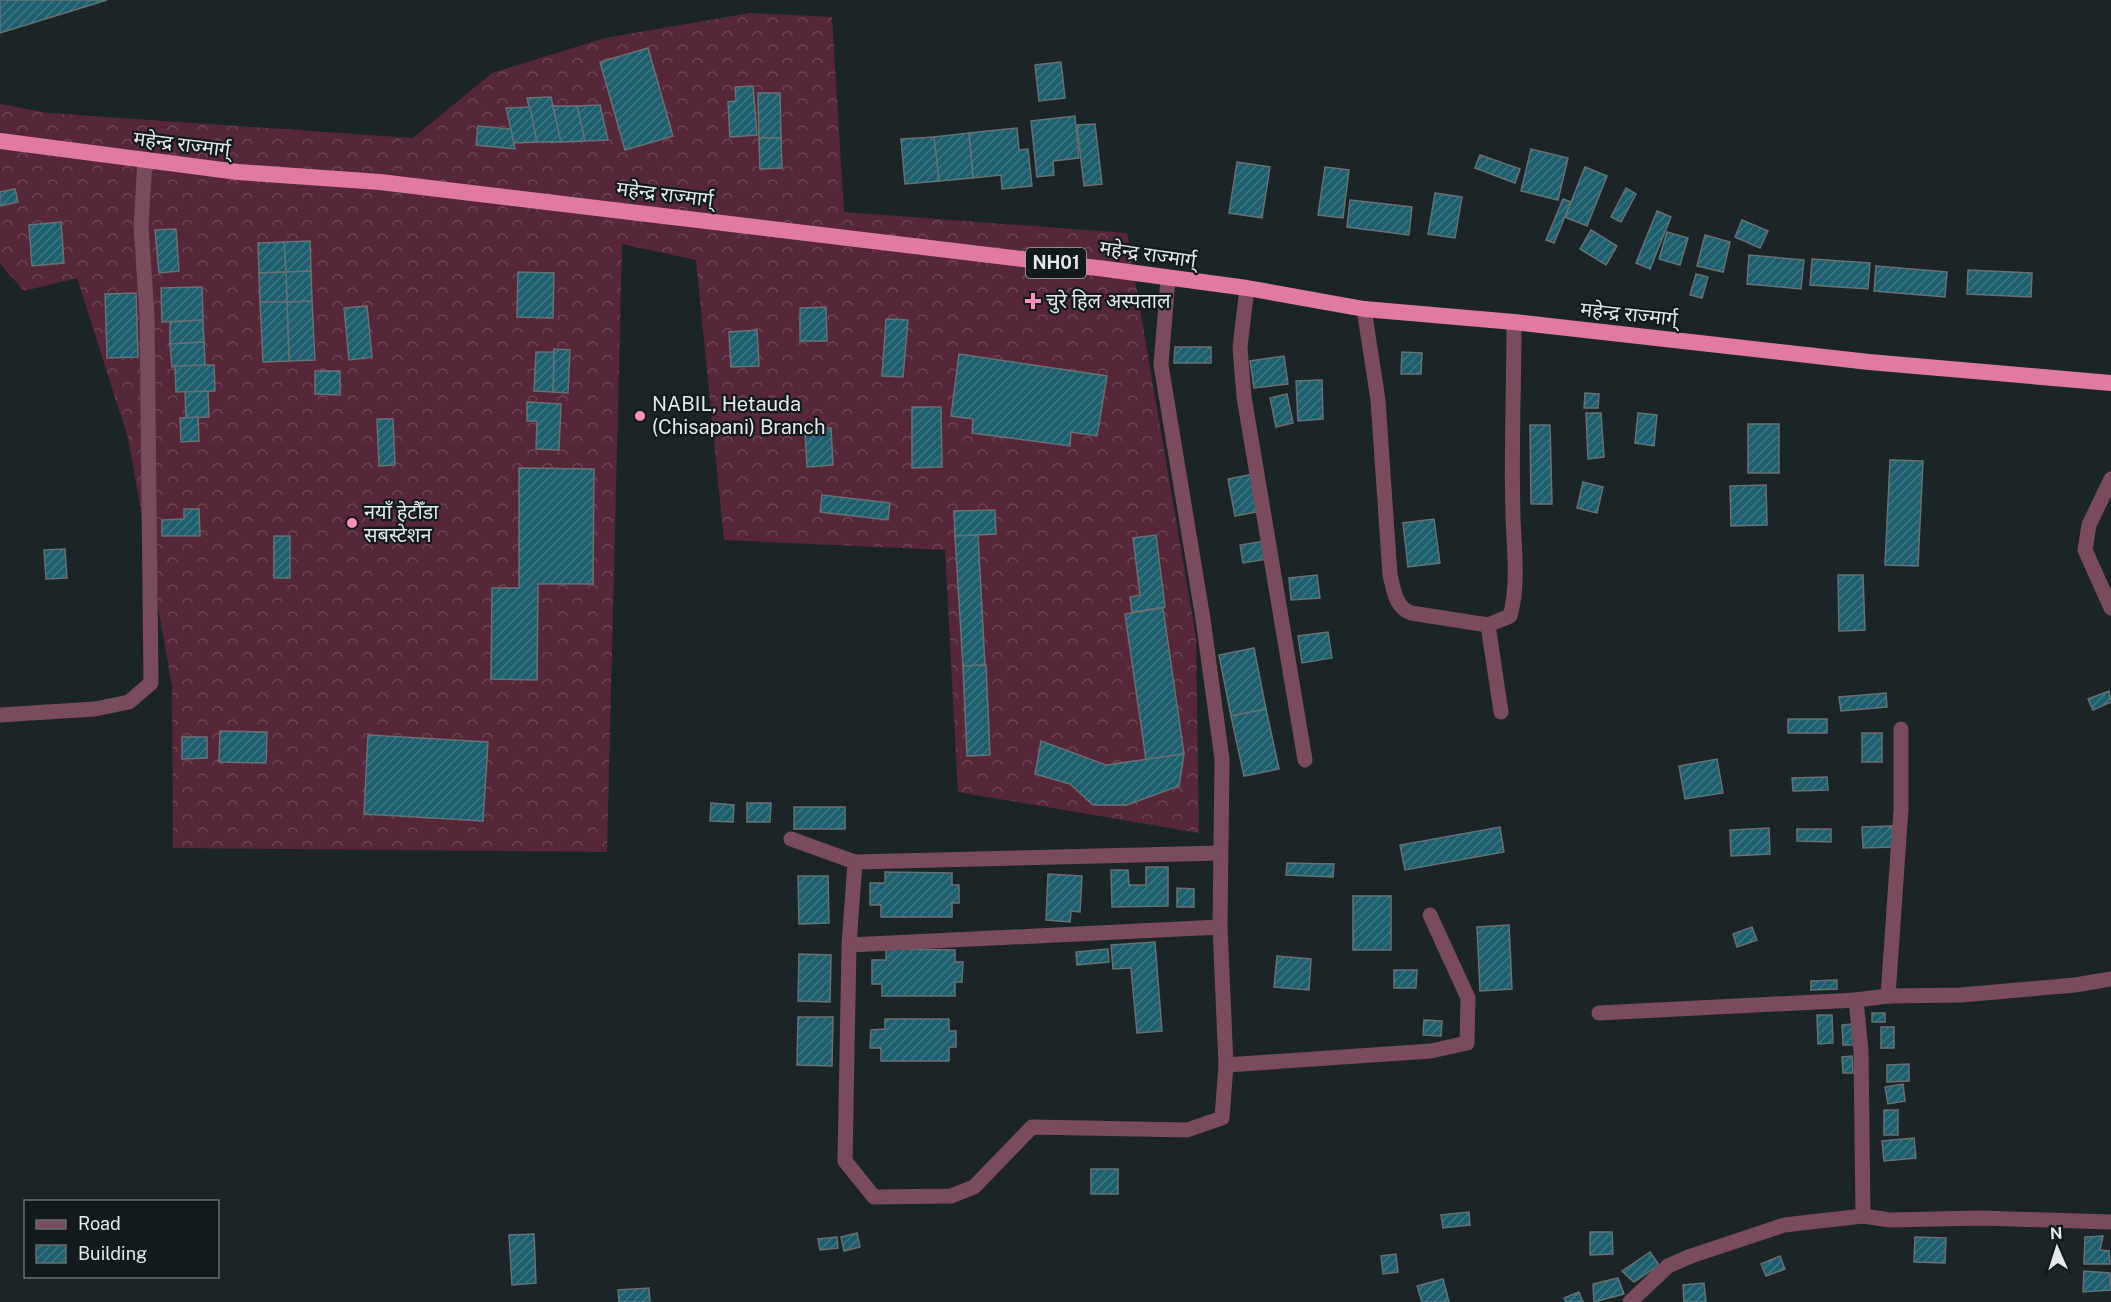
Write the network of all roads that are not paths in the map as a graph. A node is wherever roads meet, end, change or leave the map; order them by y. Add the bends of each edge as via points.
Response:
1 (0, 141) edge
2 (145, 161) junction
3 (1168, 279) junction
4 (1247, 288) junction
5 (1364, 309) junction
6 (1514, 322) junction
7 (2111, 384) edge
8 (2111, 479) edge
9 (2111, 608) edge
10 (1488, 625) junction
11 (1501, 712) dead end
12 (0, 715) edge
13 (1901, 729) dead end
14 (1305, 760) dead end
15 (790, 838) dead end
16 (1220, 853) junction
17 (855, 862) junction
18 (1430, 915) dead end
19 (1220, 927) junction
20 (849, 945) junction
21 (2111, 978) edge
22 (1888, 996) junction
23 (1856, 1000) junction
24 (1599, 1013) dead end
25 (1226, 1065) junction
26 (1863, 1216) junction
27 (2111, 1222) edge
28 (1630, 1302) edge

1 - 2 highway, महेन्द्र राज्मार्ग् / NH01
2 - 3 highway, महेन्द्र राज्मार्ग् / NH01 via 403,185
2 - 12 street via 141,226 147,315 151,683 129,702 95,710
3 - 4 highway, महेन्द्र राज्मार्ग् / NH01
3 - 16 street via 1161,365 1222,759
4 - 5 highway, महेन्द्र राज्मार्ग् / NH01
4 - 14 street via 1240,347 1244,397
5 - 6 highway, महेन्द्र राज्मार्ग् / NH01
5 - 10 street via 1378,400 1395,598 1411,613
6 - 7 highway, महेन्द्र राज्मार्ग् / NH01 via 1869,362
6 - 10 street via 1513,604 1510,616
8 - 9 street via 2089,525 2085,550
10 - 11 street
13 - 22 street via 1901,809
15 - 17 street
16 - 17 street
16 - 19 street
17 - 20 street
18 - 25 street via 1468,998 1467,1043 1431,1051
19 - 20 street
19 - 25 street
20 - 25 street via 845,1161 874,1197 951,1196 974,1187 1032,1127 1187,1130 1222,1118
21 - 22 street via 1961,995
22 - 23 street
23 - 24 street
23 - 26 street via 1861,1051
26 - 27 street via 1900,1220
26 - 28 street via 1784,1225 1691,1256 1668,1266

